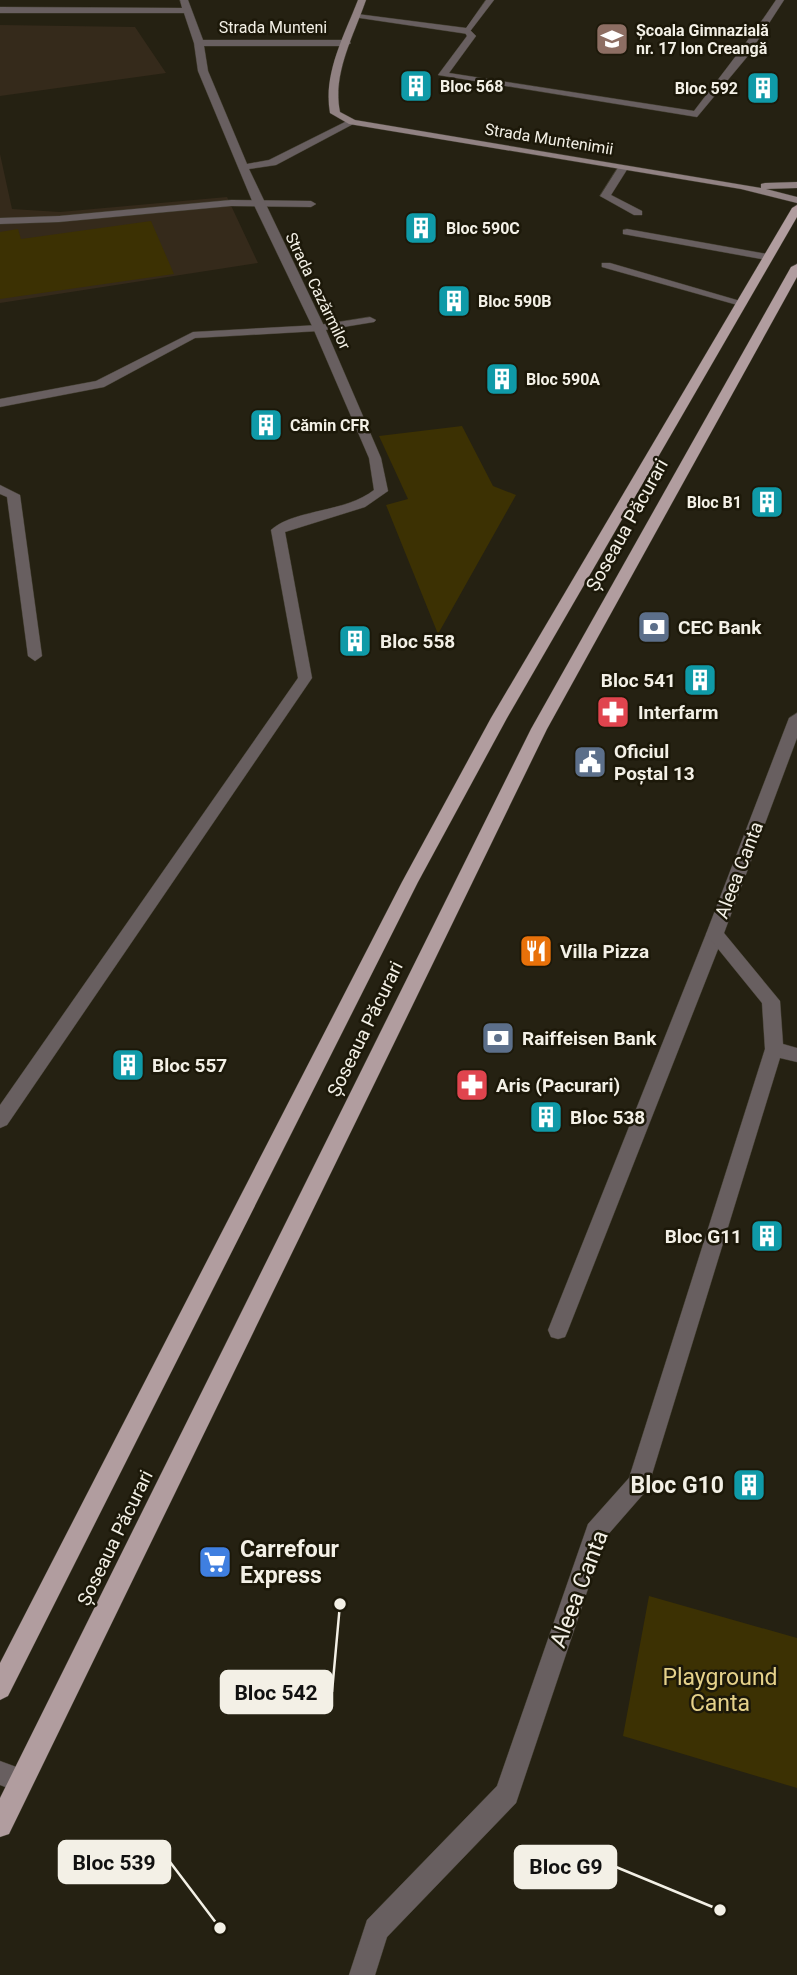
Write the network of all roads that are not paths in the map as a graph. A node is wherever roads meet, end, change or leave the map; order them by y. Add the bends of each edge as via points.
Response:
1 (362, 0) edge
2 (490, 0) edge
3 (780, 0) edge
4 (185, 5) edge
5 (0, 10) edge
6 (356, 17) junction
7 (468, 31) junction
8 (199, 43) junction
9 (346, 43) junction
10 (352, 122) junction
11 (244, 167) junction
12 (624, 167) junction
13 (797, 185) edge
14 (741, 186) junction
15 (797, 200) edge
16 (258, 203) junction
17 (312, 204) dead end
18 (797, 208) edge
19 (638, 213) dead end
20 (0, 220) edge
21 (627, 232) dead end
22 (767, 257) junction
23 (606, 265) dead end
24 (797, 267) edge
25 (741, 303) junction
26 (370, 320) dead end
27 (319, 328) junction
28 (0, 403) edge
29 (0, 489) edge
30 (35, 656) dead end
31 (797, 718) edge
32 (715, 933) junction
33 (774, 1048) junction
34 (797, 1055) edge
35 (0, 1120) edge
36 (558, 1330) dead end
37 (0, 1688) edge
38 (11, 1777) edge
39 (0, 1825) edge
40 (362, 1975) edge

1 - 6 street
2 - 7 street
3 - 7 street via 744,55 696,114 443,75 472,36
4 - 5 street via 158,12
4 - 8 street, Strada Cazărmilor
6 - 7 street
6 - 9 street
8 - 9 street, Strada Munteni
8 - 11 street, Strada Cazărmilor via 203,71
9 - 10 street via 330,100 335,113
10 - 11 street via 272,163
10 - 12 street, Strada Muntenimii
11 - 16 street, Strada Cazărmilor
12 - 14 street, Strada Muntenimii
12 - 19 street via 605,196
13 - 14 street, Strada Muntenimii
14 - 15 street, Strada Muntenimii
16 - 17 street
16 - 20 street
16 - 27 street, Strada Cazărmilor
18 - 22 main road, Șoseaua Păcurari
21 - 22 street
22 - 25 main road, Șoseaua Păcurari
23 - 25 street
24 - 38 main road, Șoseaua Păcurari via 539,729
25 - 37 main road, Șoseaua Păcurari via 499,718 410,882
26 - 27 street
27 - 28 street via 193,335 100,384
27 - 35 street, Strada Cazărmilor via 375,458 381,491 373,500 352,508 297,520 278,530 305,678
29 - 30 street via 13,495
31 - 32 street, Aleea Canta
32 - 33 street, Aleea Canta via 771,1001
32 - 36 street
33 - 34 street
33 - 40 street, Aleea Canta via 638,1485 596,1532 507,1794 376,1929
38 - 39 main road, Șoseaua Păcurari

